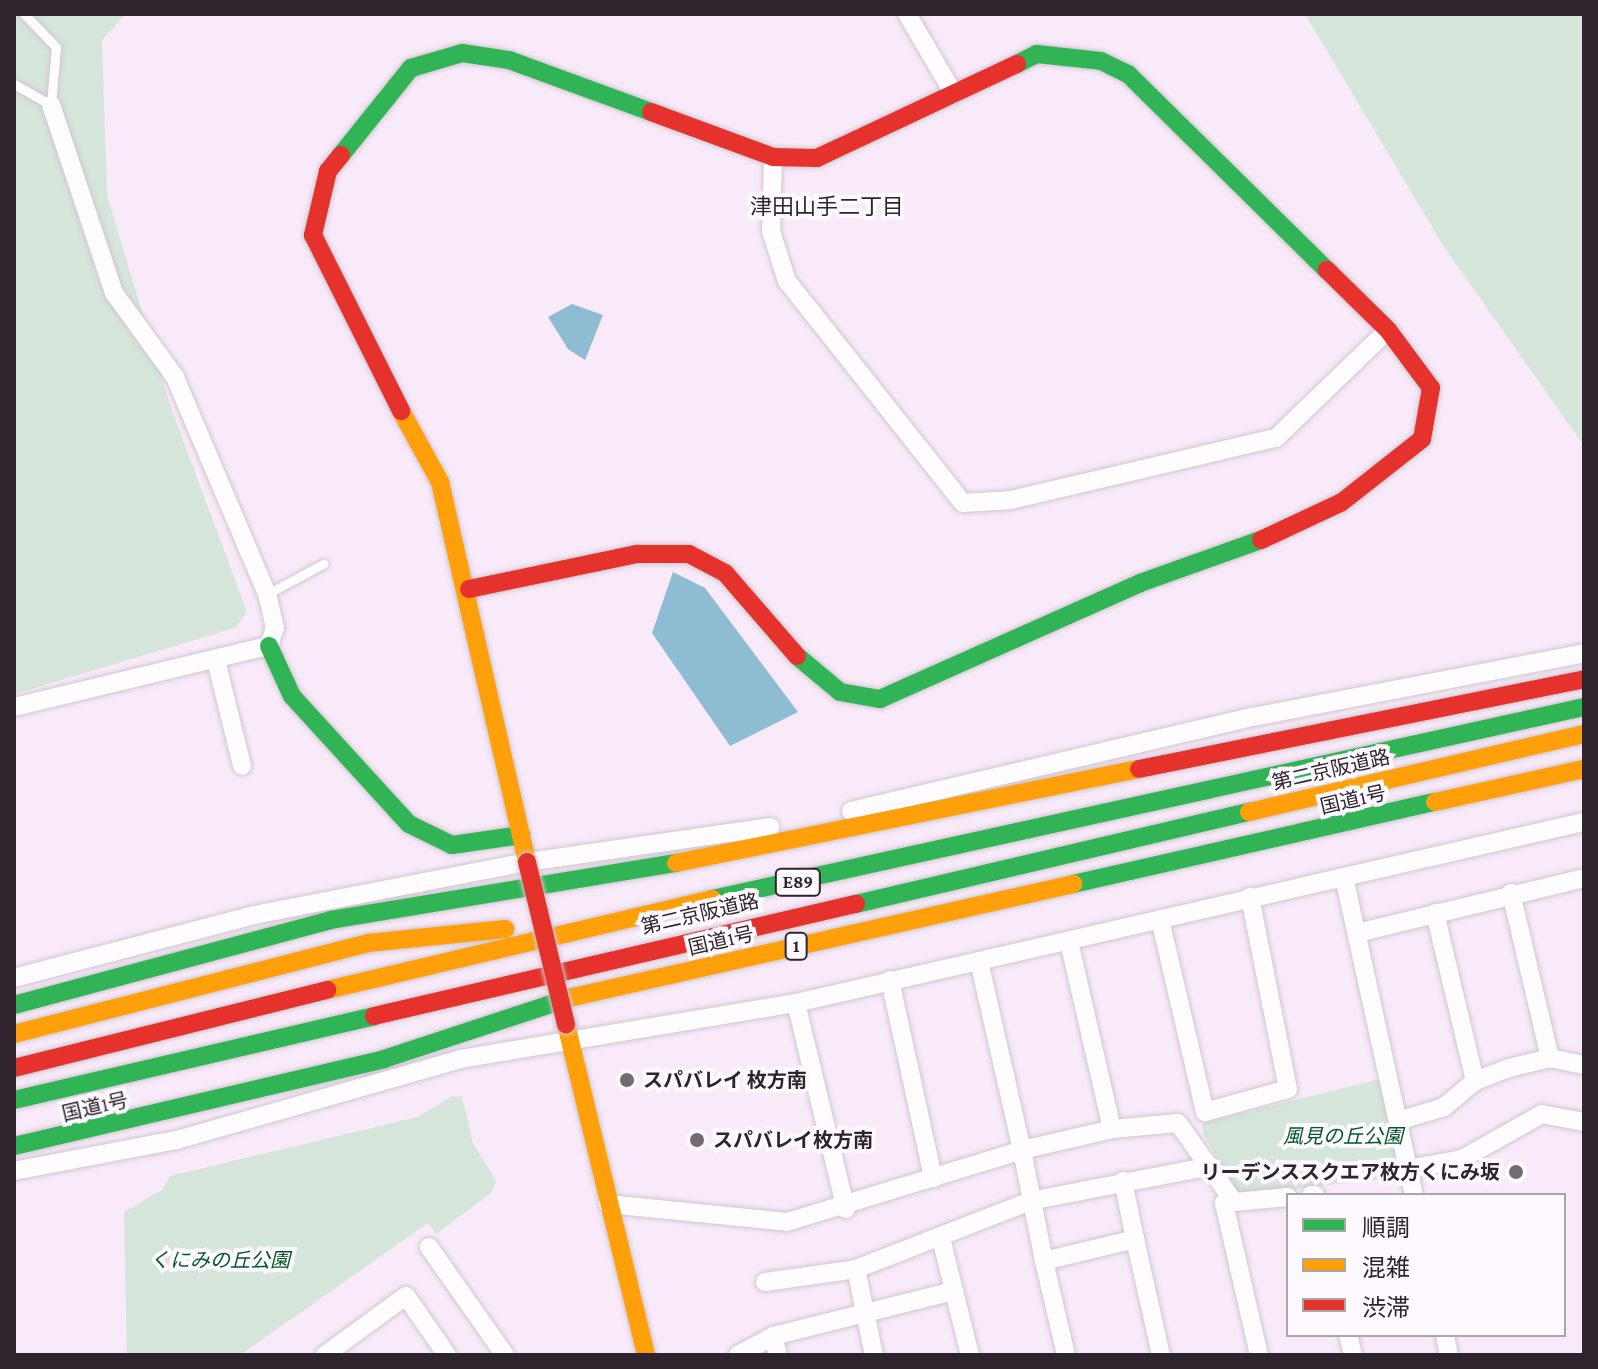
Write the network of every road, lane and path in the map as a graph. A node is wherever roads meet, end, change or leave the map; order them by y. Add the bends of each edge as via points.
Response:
1 (24, 14) edge
2 (907, 14) edge
3 (14, 84) edge
4 (954, 94) junction
5 (51, 105) junction
6 (773, 157) junction
7 (1388, 330) junction
8 (323, 564) dead end
9 (469, 589) junction
10 (267, 594) junction
11 (269, 646) junction
12 (1584, 653) edge
13 (216, 660) junction
14 (1584, 679) edge
15 (14, 707) edge
16 (1584, 707) edge
17 (1584, 734) edge
18 (242, 766) dead end
19 (1584, 769) edge
20 (1584, 822) edge
21 (521, 835) junction
22 (527, 862) junction
23 (1344, 877) junction
24 (1584, 878) edge
25 (1511, 893) junction
26 (1250, 897) junction
27 (1435, 913) junction
28 (626, 916) junction
29 (1160, 919) junction
30 (1357, 933) junction
31 (1069, 941) junction
32 (660, 946) junction
33 (979, 961) junction
34 (14, 978) edge
35 (890, 980) junction
36 (796, 1003) junction
37 (14, 1005) edge
38 (14, 1034) edge
39 (571, 1045) junction
40 (1550, 1058) junction
41 (1584, 1065) edge
42 (14, 1068) edge
43 (1475, 1081) junction
44 (14, 1100) edge
45 (1398, 1121) junction
46 (1584, 1122) edge
47 (14, 1124) edge
48 (1112, 1129) junction
49 (14, 1146) edge
50 (1022, 1150) junction
51 (1211, 1166) junction
52 (1408, 1169) junction
53 (14, 1171) edge
54 (933, 1178) junction
55 (1123, 1181) junction
56 (1414, 1193) edge
57 (1286, 1197) edge
58 (1030, 1201) junction
59 (1234, 1202) junction
60 (608, 1204) junction
61 (846, 1209) junction
62 (941, 1238) junction
63 (1135, 1239) junction
64 (429, 1247) dead end
65 (1044, 1261) junction
66 (856, 1269) junction
67 (765, 1282) dead end
68 (954, 1291) junction
69 (864, 1312) junction
70 (773, 1336) junction
71 (351, 1348) edge
72 (325, 1355) edge
73 (447, 1355) edge
74 (505, 1355) edge
75 (646, 1355) edge
76 (738, 1355) edge
77 (778, 1355) edge
78 (874, 1355) edge
79 (970, 1355) edge
80 (1066, 1355) edge
81 (1161, 1355) edge
82 (1259, 1355) edge

1 - 5 lane via 56,47
2 - 4 street
3 - 5 lane
4 - 6 main road via 846,150
4 - 7 main road via 1037,54 1101,61 1128,74
5 - 10 street via 114,293 175,377
6 - 7 street via 771,231 787,281 963,503 1011,500 1276,438
6 - 9 main road via 509,60 462,53 411,68 328,171 313,235 323,266 421,436
7 - 9 main road via 1431,388 1422,439 1398,463 1294,529 1140,583 880,699 840,692 811,672 725,573 689,554 637,554
8 - 10 lane
9 - 21 main road
10 - 11 street via 275,628
11 - 13 street
11 - 21 main road via 292,696 409,824 452,845
12 - 22 street via 1253,717 759,829
13 - 15 street
13 - 18 street
14 - 37 main road via 557,887 331,920
16 - 28 main road, 第二京阪道路 / E89 via 985,844
17 - 32 main road, 第二京阪道路 / E89
19 - 49 main road, 国道1号 / 1 via 583,994 384,1059
20 - 23 street
21 - 22 main road
22 - 34 street via 254,915
22 - 39 main road, bridge
23 - 26 street
23 - 30 street
24 - 25 street
25 - 27 street
25 - 40 street
26 - 29 street
26 - 29 street via 1288,1089 1205,1112
27 - 30 street
27 - 43 street
28 - 38 main road via 368,943
28 - 42 main road, 第二京阪道路 / E89
29 - 31 street
30 - 45 street
31 - 33 street
31 - 48 street
32 - 44 main road, 第二京阪道路 / E89
32 - 47 main road via 398,1034
33 - 35 street
33 - 50 street
35 - 36 street
35 - 54 street
36 - 39 street
36 - 61 street
39 - 53 street via 461,1059 177,1140
39 - 60 main road
40 - 41 street
40 - 43 street
43 - 45 street via 1444,1107
45 - 52 street
46 - 52 street via 1542,1114 1462,1159
48 - 50 street
48 - 51 street via 1178,1123
50 - 54 street
50 - 58 street
51 - 55 street
51 - 59 street
52 - 56 street
54 - 61 street
55 - 58 street
55 - 63 street
57 - 59 street
58 - 62 street
58 - 65 street
59 - 82 street via 1224,1203
60 - 61 street via 787,1222
60 - 75 main road
62 - 66 street
62 - 68 street
63 - 65 street
63 - 81 street
64 - 74 street
65 - 80 street
66 - 67 street
66 - 69 street
68 - 69 street
68 - 79 street
69 - 70 street
69 - 78 street
70 - 76 street
70 - 77 street
71 - 72 street
71 - 73 street via 406,1296

